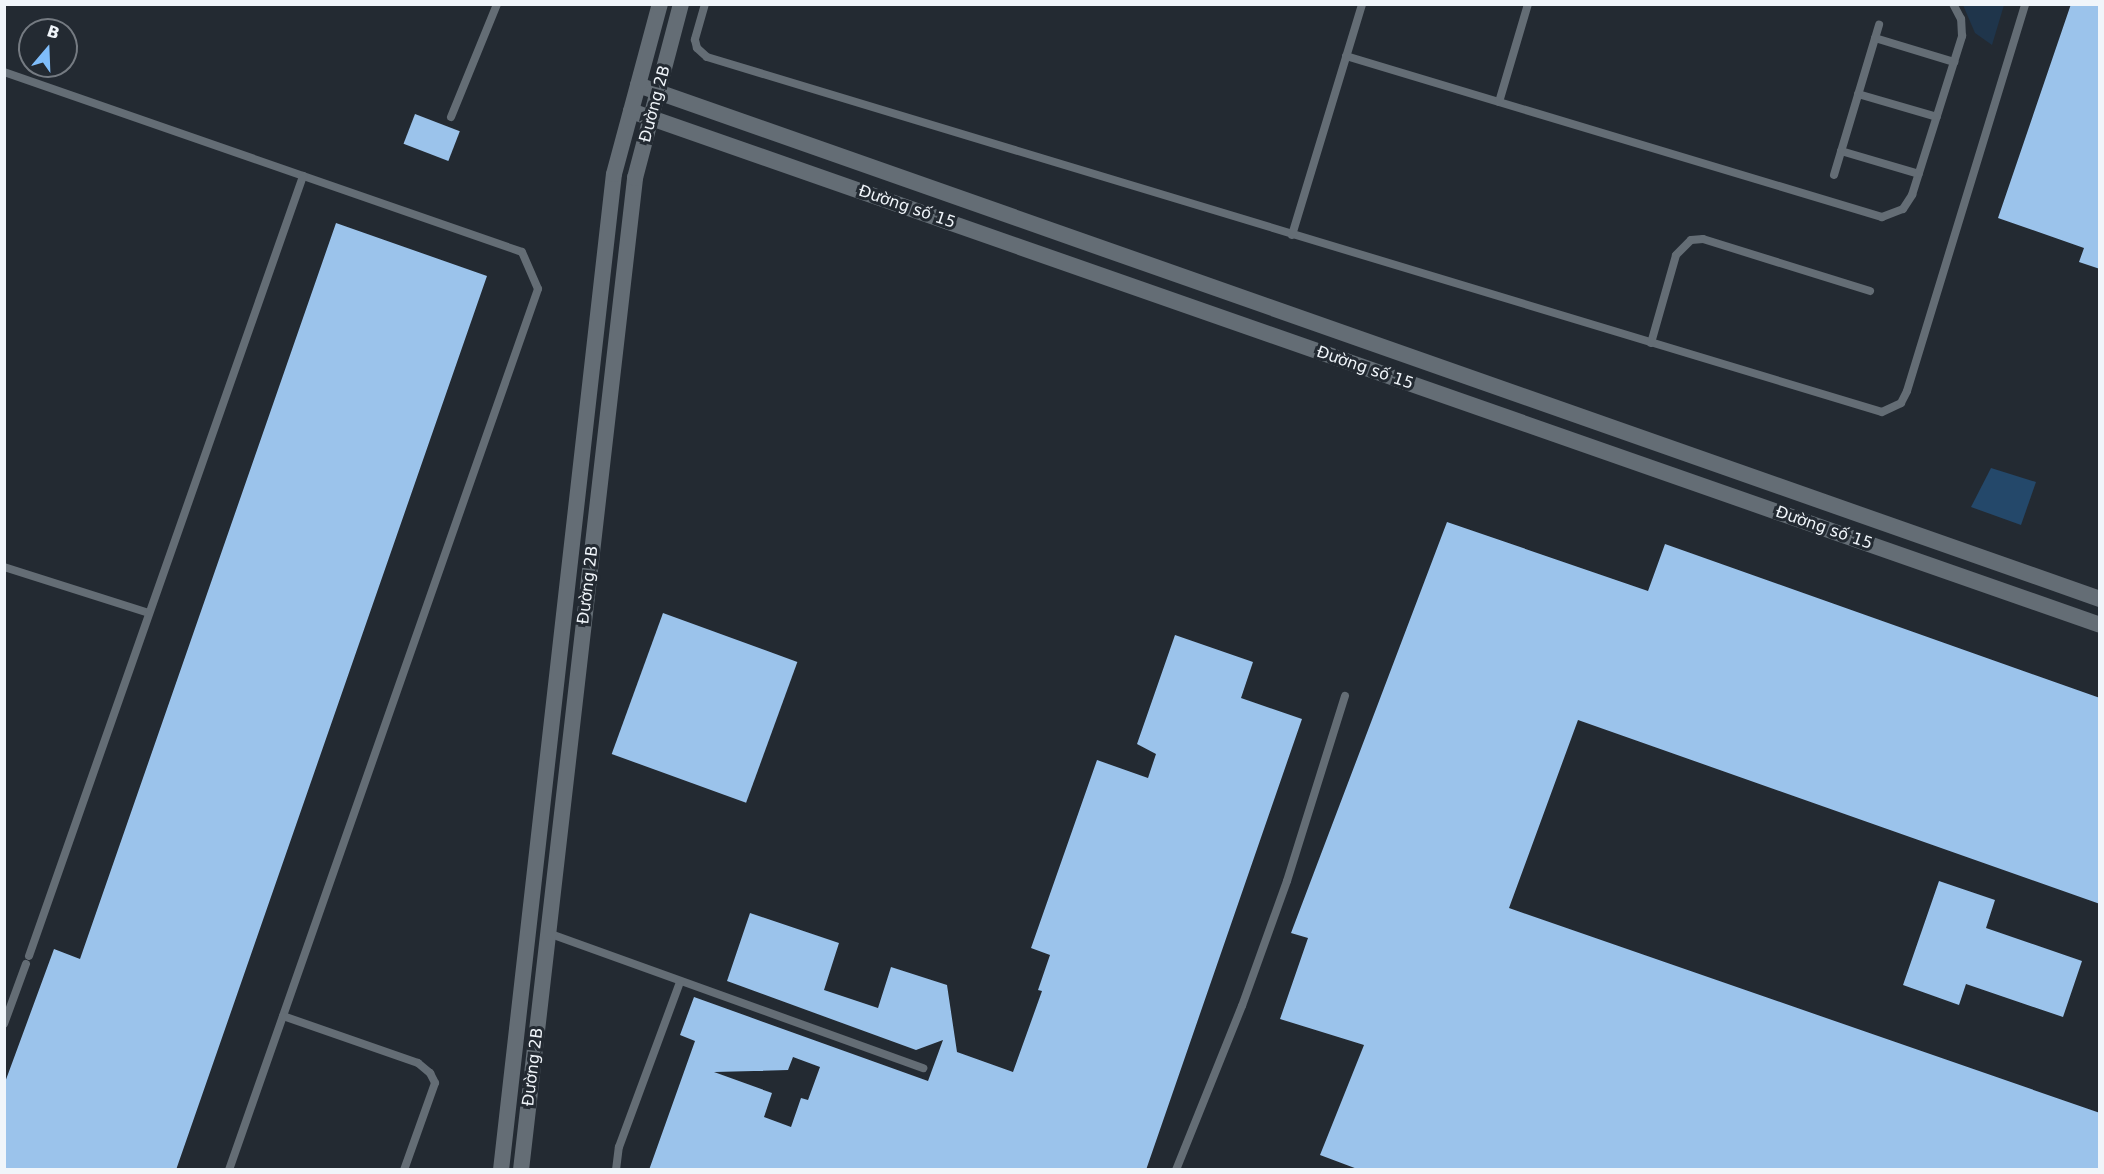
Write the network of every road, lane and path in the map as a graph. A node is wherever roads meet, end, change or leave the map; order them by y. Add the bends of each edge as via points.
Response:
1 (497, 4) edge
2 (660, 4) edge
3 (681, 4) edge
4 (705, 4) edge
5 (1362, 4) edge
6 (1528, 4) edge
7 (1953, 4) edge
8 (2025, 4) edge
9 (1879, 25) dead end
10 (1875, 38) junction
11 (1346, 56) junction
12 (1954, 62) junction
13 (4, 72) edge
14 (638, 85) junction
15 (658, 92) junction
16 (1858, 94) junction
17 (1498, 102) junction
18 (631, 111) junction
19 (451, 117) dead end
20 (1937, 117) junction
21 (651, 118) junction
22 (1841, 151) junction
23 (1919, 174) junction
24 (1834, 175) dead end
25 (303, 176) junction
26 (1292, 235) junction
27 (1870, 291) dead end
28 (1651, 344) junction
29 (4, 567) edge
30 (2100, 599) edge
31 (149, 613) junction
32 (2100, 625) edge
33 (1345, 696) dead end
34 (548, 933) junction
35 (680, 982) junction
36 (283, 1016) junction
37 (4, 1024) edge
38 (922, 1068) dead end
39 (229, 1170) edge
40 (404, 1170) edge
41 (501, 1170) edge
42 (521, 1170) edge
43 (616, 1170) edge
44 (1176, 1170) edge

1 - 19 lane
2 - 14 street, Đường 2B
3 - 15 street, Đường 2B
4 - 26 lane via 695,40 707,57
5 - 11 lane
6 - 17 lane
7 - 12 lane via 1963,27
8 - 28 lane via 1901,403 1889,410 1874,411
9 - 10 lane
10 - 12 lane
10 - 16 lane
11 - 17 lane
11 - 26 lane
12 - 20 lane
13 - 25 lane
14 - 15 street, Đường số 15
14 - 18 street, Đường 2B
15 - 21 street, Đường 2B
15 - 30 street, Đường số 15
16 - 20 lane
16 - 22 lane
17 - 23 lane via 1875,217 1903,209
18 - 21 street, Đường số 15
18 - 41 street, Đường 2B via 614,174
20 - 23 lane
21 - 32 street, Đường số 15
21 - 34 street, Đường 2B via 635,178
22 - 23 lane
22 - 24 lane
25 - 31 lane
25 - 36 lane via 522,252 538,289
26 - 28 lane
27 - 28 lane via 1703,239 1691,240 1676,255
29 - 31 lane
31 - 37 lane
33 - 44 lane via 1253,975
34 - 35 lane
34 - 42 street, Đường 2B
35 - 38 lane
35 - 43 lane via 619,1147
36 - 39 lane
36 - 40 lane via 418,1063 430,1072 435,1083

